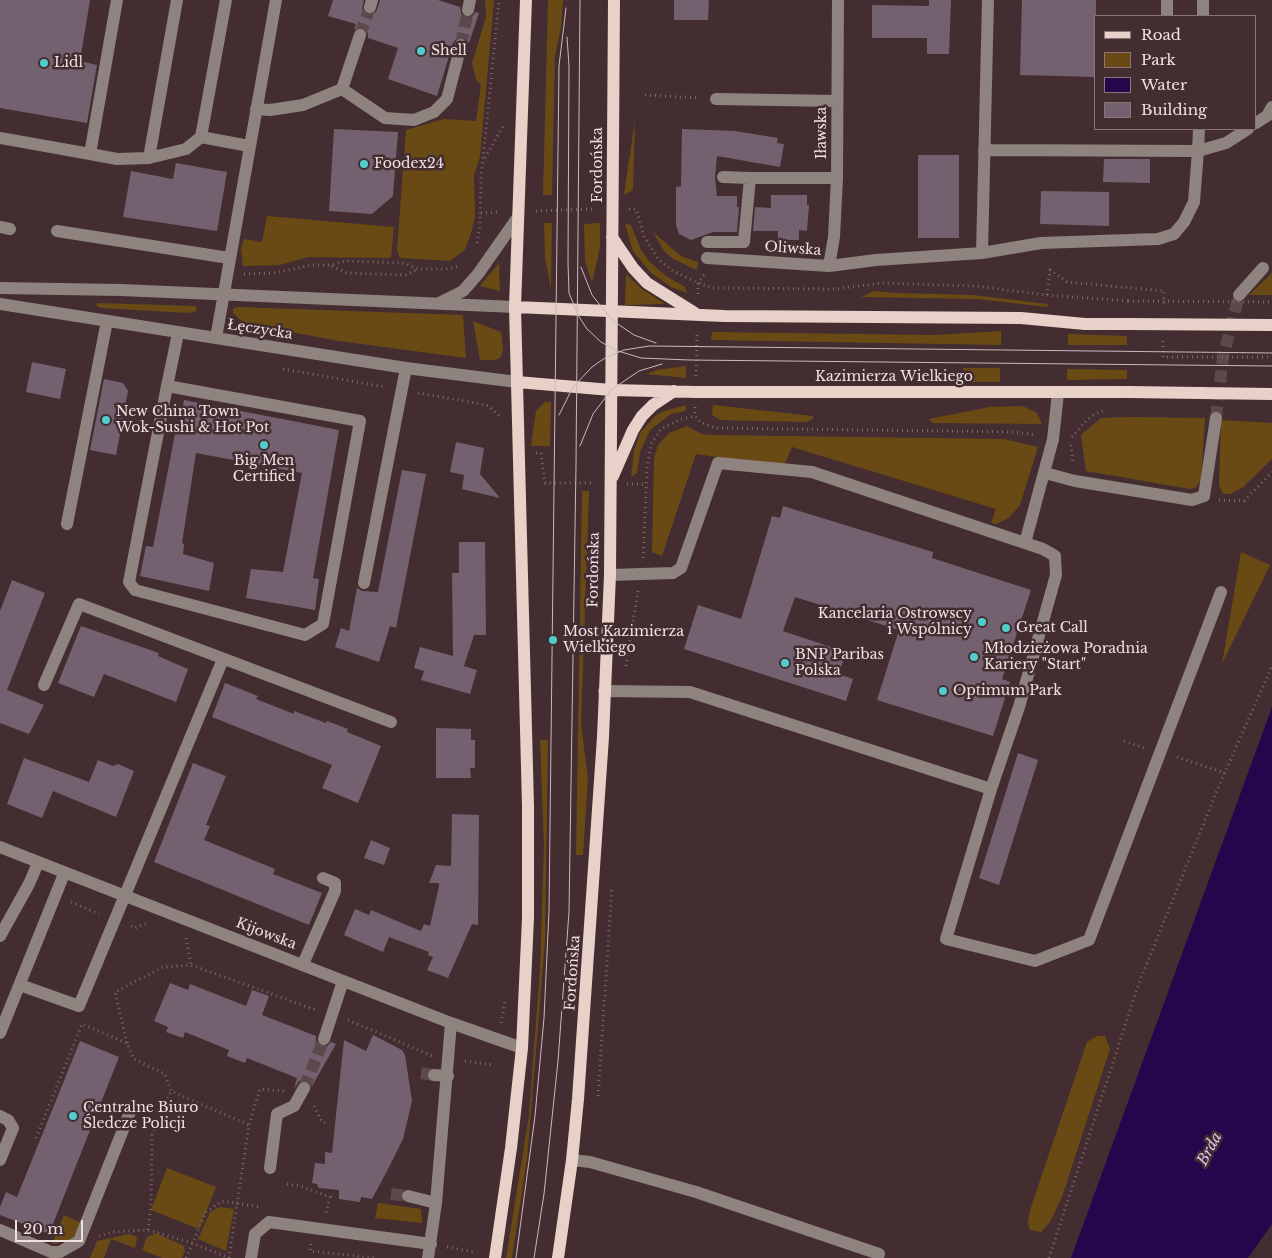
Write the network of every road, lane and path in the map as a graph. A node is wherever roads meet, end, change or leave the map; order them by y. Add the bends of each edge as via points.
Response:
1 (118, 0) edge
2 (177, 0) edge
3 (226, 0) edge
4 (276, 0) edge
5 (499, 0) edge
6 (526, 0) edge
7 (614, 0) edge
8 (838, 0) edge
9 (988, 0) edge
10 (1167, 0) edge
11 (1203, 0) edge
12 (1167, 15) edge
13 (1203, 15) edge
14 (360, 35) tunnel mouth
15 (461, 45) tunnel mouth
16 (342, 89) junction
17 (645, 95) dead end
18 (716, 99) joint
19 (837, 101) junction
20 (1272, 107) edge
21 (256, 109) junction
22 (1257, 123) edge
23 (1199, 130) edge
24 (1246, 130) edge
25 (201, 137) junction
26 (0, 138) edge
27 (249, 146) junction
28 (984, 150) junction
29 (1198, 151) junction
30 (90, 154) junction
31 (149, 158) junction
32 (723, 177) dead end
33 (750, 178) junction
34 (837, 178) junction
35 (600, 209) dead end
36 (636, 209) dead end
37 (544, 210) dead end
38 (481, 212) junction
39 (491, 212) dead end
40 (518, 217) junction
41 (57, 230) dead end
42 (612, 237) junction
43 (707, 242) dead end
44 (474, 250) dead end
45 (982, 253) junction
46 (229, 258) junction
47 (707, 258) dead end
48 (464, 263) dead end
49 (331, 265) junction
50 (829, 266) junction
51 (418, 268) junction
52 (1264, 268) dead end
53 (706, 272) dead end
54 (246, 274) dead end
55 (698, 283) junction
56 (0, 288) edge
57 (1164, 291) dead end
58 (223, 294) junction
59 (1047, 295) junction
60 (1239, 295) tunnel mouth
61 (698, 296) dead end
62 (1272, 302) edge
63 (0, 304) edge
64 (437, 304) junction
65 (515, 307) junction
66 (612, 311) junction
67 (698, 315) junction
68 (107, 321) junction
69 (1272, 325) edge
70 (178, 332) junction
71 (697, 332) dead end
72 (216, 338) junction
73 (1163, 357) dead end
74 (1272, 357) edge
75 (279, 368) dead end
76 (406, 368) junction
77 (696, 378) dead end
78 (517, 382) junction
79 (167, 386) junction
80 (401, 390) junction
81 (611, 390) junction
82 (674, 391) junction
83 (1058, 393) junction
84 (1272, 394) edge
85 (1112, 411) dead end
86 (501, 418) dead end
87 (1216, 418) tunnel mouth
88 (1040, 436) dead end
89 (1070, 442) dead end
90 (518, 452) junction
91 (1272, 472) edge
92 (1045, 473) junction
93 (610, 483) junction
94 (1204, 496) junction
95 (67, 524) dead end
96 (1026, 543) junction
97 (645, 549) dead end
98 (610, 575) junction
99 (364, 583) dead end
100 (1221, 592) dead end
101 (222, 659) junction
102 (1272, 666) edge
103 (44, 685) dead end
104 (604, 691) junction
105 (391, 722) dead end
106 (1124, 741) dead end
107 (1148, 749) dead end
108 (1195, 763) dead end
109 (1225, 773) junction
110 (991, 789) junction
111 (0, 847) edge
112 (38, 862) junction
113 (64, 874) junction
114 (323, 878) dead end
115 (56, 896) junction
116 (124, 897) junction
117 (115, 920) junction
118 (149, 923) dead end
119 (177, 934) dead end
120 (0, 936) edge
121 (303, 964) junction
122 (191, 965) junction
123 (343, 981) junction
124 (20, 985) junction
125 (333, 1014) junction
126 (451, 1023) junction
127 (0, 1033) edge
128 (324, 1039) tunnel mouth
129 (127, 1043) junction
130 (522, 1048) junction
131 (448, 1059) junction
132 (494, 1065) dead end
133 (434, 1074) tunnel mouth
134 (448, 1076) junction
135 (304, 1088) tunnel mouth
136 (171, 1092) junction
137 (132, 1107) dead end
138 (0, 1116) edge
139 (249, 1125) dead end
140 (36, 1138) dead end
141 (0, 1160) edge
142 (572, 1160) junction
143 (270, 1168) dead end
144 (287, 1184) dead end
145 (408, 1196) tunnel mouth
146 (436, 1203) junction
147 (326, 1216) dead end
148 (0, 1230) edge
149 (148, 1230) junction
150 (96, 1238) dead end
151 (192, 1243) junction
152 (431, 1244) junction
153 (879, 1254) dead end
154 (186, 1258) edge
155 (229, 1258) edge
156 (251, 1258) edge
157 (428, 1258) edge
158 (495, 1258) edge
159 (558, 1258) edge
160 (1049, 1258) edge

1 - 30 street
2 - 31 street
3 - 25 street
4 - 21 street
5 - 38 path via 481,178
6 - 40 main road
7 - 42 main road, Fordońska
8 - 19 street, Iławska
9 - 28 street
10 - 12 street
11 - 13 street
14 - 16 street
15 - 16 street via 447,99 434,112 414,120 385,118
16 - 21 street via 303,105
17 - 18 path
18 - 19 street
19 - 34 street, Iławska
20 - 22 street
21 - 27 street
23 - 29 street, Oliwska
24 - 29 street via 1226,143
25 - 27 street
25 - 31 street via 186,149
26 - 30 street
27 - 46 street
28 - 29 street
28 - 45 street
29 - 45 street, Oliwska via 1194,202 1174,234 1158,240 1041,243
30 - 31 street via 117,159
32 - 33 street
33 - 34 street
33 - 43 street via 744,242
34 - 50 street, Iławska
35 - 37 path
36 - 55 path via 644,236 654,254 674,271
38 - 39 path
38 - 44 path
40 - 64 street via 494,253 462,291
40 - 65 main road
41 - 46 street
42 - 66 main road, Fordońska
42 - 67 main road via 647,283
45 - 50 street, Oliwska
46 - 58 street
47 - 50 street, Oliwska
48 - 51 path via 444,269
49 - 51 path via 346,261 384,262
49 - 51 path via 347,273 406,275
49 - 54 path
52 - 60 street
53 - 55 path
55 - 59 path via 713,288 835,289 881,282 976,286
55 - 61 path
56 - 58 street
57 - 59 path via 1067,282 1050,270
58 - 64 street
58 - 72 street
59 - 62 path, bridge via 1128,301
63 - 68 street, Łęczycka
64 - 65 street
65 - 66 main road
65 - 78 main road
66 - 67 main road
66 - 81 main road, Fordońska
67 - 69 main road, bridge via 1021,318 1085,324
68 - 70 street, Łęczycka
68 - 95 street
70 - 72 street, Łęczycka
70 - 79 street
71 - 77 path
72 - 76 street, Łęczycka
73 - 74 path
75 - 80 path
76 - 78 street, Łęczycka
76 - 80 street
78 - 81 main road, Kazimierza Wielkiego
78 - 90 main road
79 - 79 street via 129,582 135,590 305,634 323,624 360,420
80 - 86 path via 489,406
80 - 99 street
81 - 82 main road, Kazimierza Wielkiego
81 - 93 main road, Fordońska
82 - 83 main road, Kazimierza Wielkiego
82 - 93 main road via 653,405 637,423
83 - 84 main road, Kazimierza Wielkiego, bridge
83 - 92 street
85 - 89 path via 1095,414 1073,434
87 - 94 street
88 - 97 path via 1015,432 715,428 703,424 695,416 680,419 661,429 648,454
90 - 93 path via 541,453 545,483
90 - 130 main road via 529,861
91 - 94 path via 1244,501
92 - 94 street via 1192,500
92 - 96 street
93 - 98 main road, Fordońska
96 - 98 street via 812,472 718,463 681,568 673,573
96 - 110 street via 1055,556 1056,574 1019,707
98 - 104 main road, Fordońska
100 - 110 street via 1088,940 1035,961 946,939
101 - 103 street via 79,604
101 - 105 street
101 - 116 street
102 - 109 path
104 - 110 street via 690,692
104 - 142 main road, Fordońska via 594,886
106 - 107 path
108 - 109 path
109 - 160 path via 1139,983
111 - 112 street, Kijowska
112 - 113 street, Kijowska
112 - 120 street
113 - 115 street
113 - 116 street, Kijowska
114 - 121 street via 335,883 335,891
115 - 117 path
115 - 124 street
116 - 117 street
116 - 121 street, Kijowska
117 - 118 path via 135,928
117 - 124 street via 78,1006
119 - 122 path via 186,938
121 - 123 street, Kijowska
122 - 125 path via 303,1007
122 - 129 path via 163,966 115,992
123 - 125 street
123 - 126 street, Kijowska
124 - 127 street
125 - 128 street
125 - 131 path via 435,1057
126 - 130 street, Kijowska
126 - 131 street
129 - 136 path via 134,1059 166,1074
129 - 140 path via 82,1024
130 - 158 main road
131 - 132 path
131 - 134 street
133 - 134 street
134 - 146 street
135 - 143 street via 294,1106 277,1114
136 - 139 path
136 - 149 path via 152,1135
137 - 148 street via 79,1241 65,1250 51,1252
138 - 141 street via 8,1120 12,1128
142 - 153 street via 590,1162 696,1192
142 - 159 main road, Fordońska
144 - 147 path via 330,1197
145 - 146 street
146 - 152 street
149 - 150 path via 112,1232
149 - 151 path
151 - 154 path
151 - 155 path
152 - 156 street via 269,1222 255,1234
152 - 157 street

